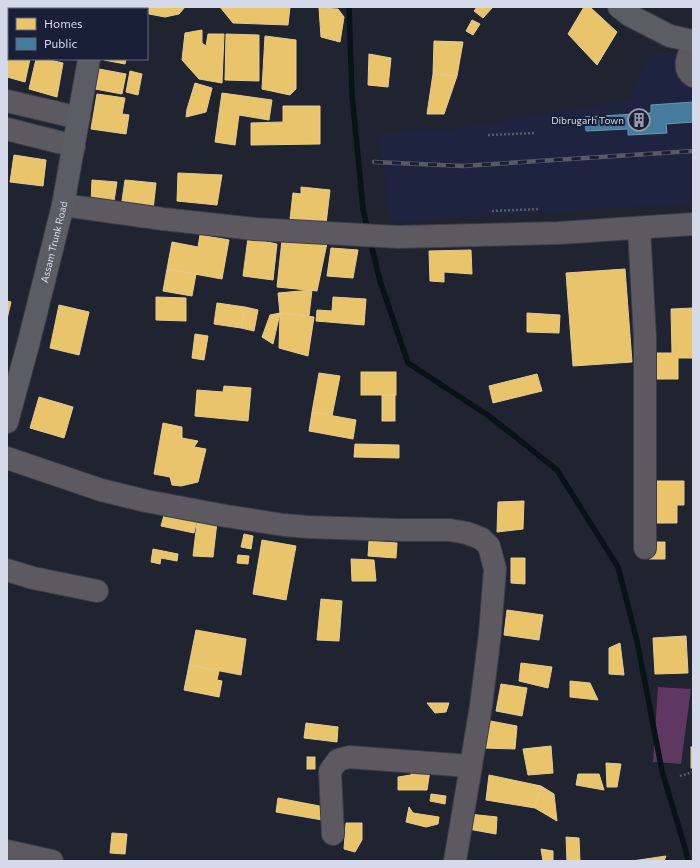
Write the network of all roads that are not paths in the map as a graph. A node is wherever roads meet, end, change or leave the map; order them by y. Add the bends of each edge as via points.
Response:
1 (619, 7) edge
2 (693, 41) edge
3 (693, 45) edge
4 (89, 60) edge
5 (693, 76) edge
6 (7, 101) edge
7 (79, 118) junction
8 (7, 129) edge
9 (74, 146) junction
10 (63, 205) junction
11 (693, 224) edge
12 (639, 228) junction
13 (7, 422) edge
14 (7, 458) edge
15 (645, 548) dead end
16 (7, 570) edge
17 (97, 591) dead end
18 (470, 766) junction
19 (333, 834) dead end
20 (7, 851) edge
21 (52, 861) edge
22 (455, 861) edge

1 - 2 main road via 670,36
3 - 5 street via 686,63
4 - 7 main road, Assam Trunk Road
6 - 7 street
7 - 9 main road, Assam Trunk Road
8 - 9 street
9 - 10 main road, Assam Trunk Road
10 - 12 street via 163,220 255,229 398,237 559,233
10 - 13 main road, Assam Trunk Road
11 - 12 street
12 - 15 street via 645,338
14 - 18 street via 101,490 226,516 308,527 450,530 482,539 489,546 495,569 481,706
16 - 17 street
18 - 19 street via 349,757 338,760 330,771
18 - 22 street
20 - 21 street

